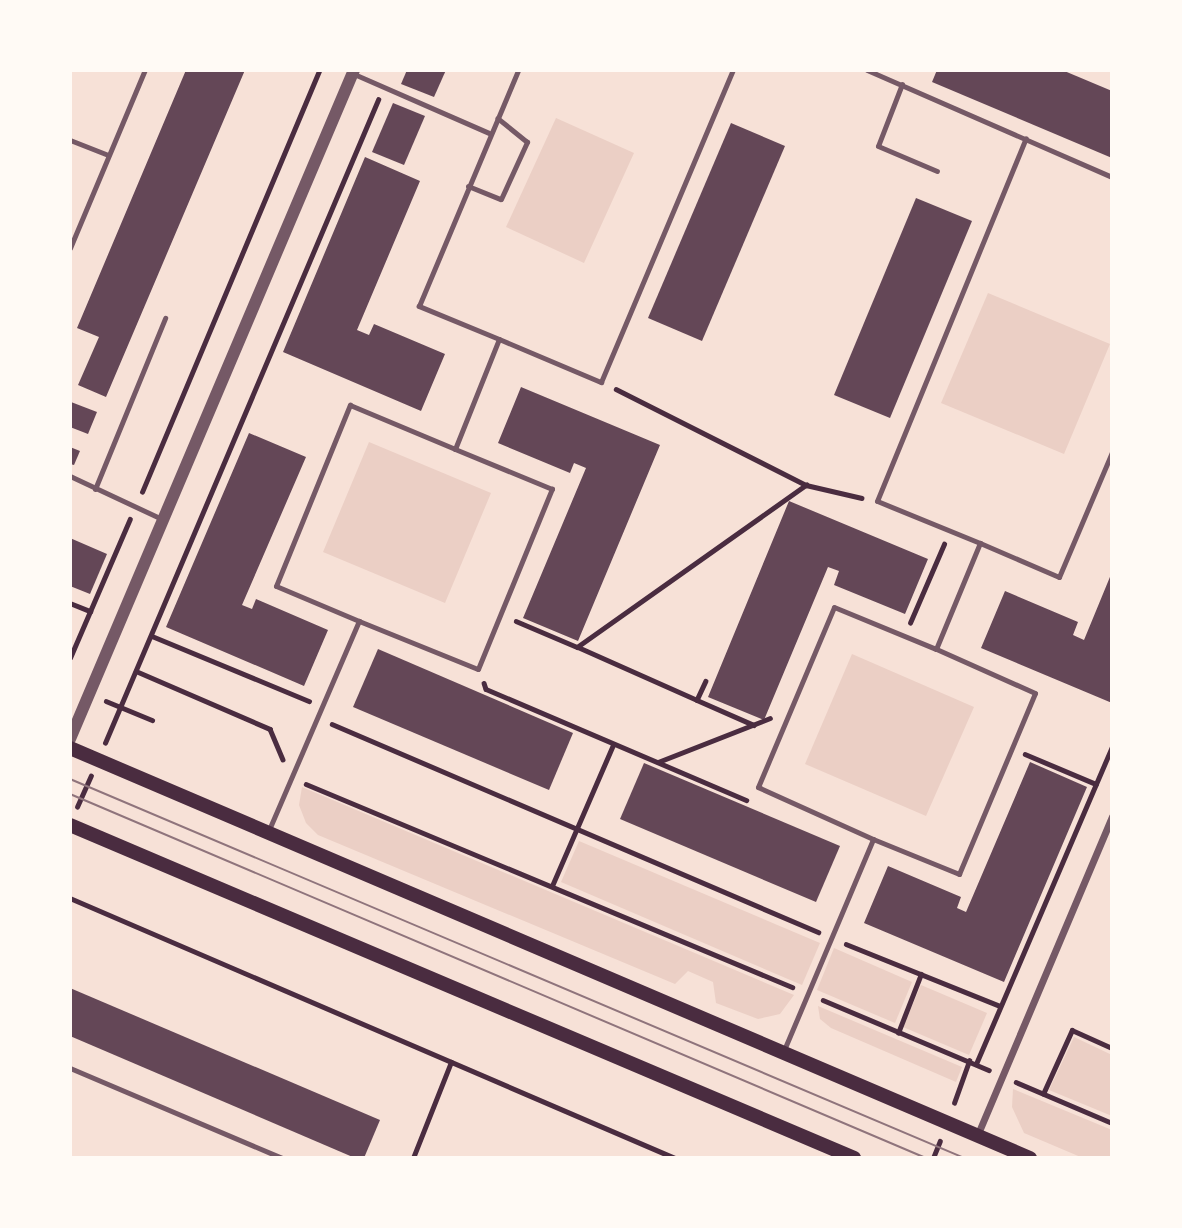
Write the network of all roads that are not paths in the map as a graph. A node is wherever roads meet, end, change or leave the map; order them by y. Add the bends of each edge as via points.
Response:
1 (145, 70) edge
2 (518, 70) edge
3 (733, 70) edge
4 (867, 70) edge
5 (353, 71) edge
6 (902, 84) junction
7 (496, 118) junction
8 (489, 133) junction
9 (1026, 138) junction
10 (70, 140) edge
11 (108, 155) junction
12 (937, 171) dead end
13 (1112, 177) edge
14 (468, 186) junction
15 (70, 248) edge
16 (165, 318) dead end
17 (499, 338) junction
18 (455, 449) junction
19 (1112, 452) edge
20 (70, 476) edge
21 (95, 489) junction
22 (163, 519) junction
23 (980, 543) junction
24 (359, 621) junction
25 (936, 649) junction
26 (70, 739) edge
27 (70, 748) edge
28 (1112, 816) edge
29 (70, 825) edge
30 (267, 835) junction
31 (873, 839) junction
32 (783, 1053) junction
33 (70, 1068) edge
34 (977, 1136) junction
35 (282, 1158) edge
36 (854, 1158) edge
37 (1030, 1158) edge

1 - 11 lane
2 - 7 lane
3 - 17 lane via 601,382
4 - 6 lane
5 - 8 lane
5 - 22 street
6 - 9 lane
6 - 12 lane via 878,146
7 - 8 lane
7 - 14 lane via 527,142 501,200
8 - 14 lane
9 - 13 lane
9 - 23 lane via 877,501
10 - 11 lane
11 - 15 lane
14 - 17 lane via 419,306
16 - 21 lane
17 - 18 lane
18 - 24 lane via 350,405 276,586
18 - 24 lane via 552,489 478,669
19 - 23 lane via 1059,577
20 - 21 lane
21 - 22 lane
22 - 26 street
23 - 25 lane
24 - 30 lane
25 - 31 lane via 1035,693 959,874
25 - 31 lane via 834,607 758,788
27 - 30 main road
28 - 34 street
29 - 36 main road
30 - 32 main road
31 - 32 lane
32 - 34 main road
33 - 35 lane
34 - 37 main road

